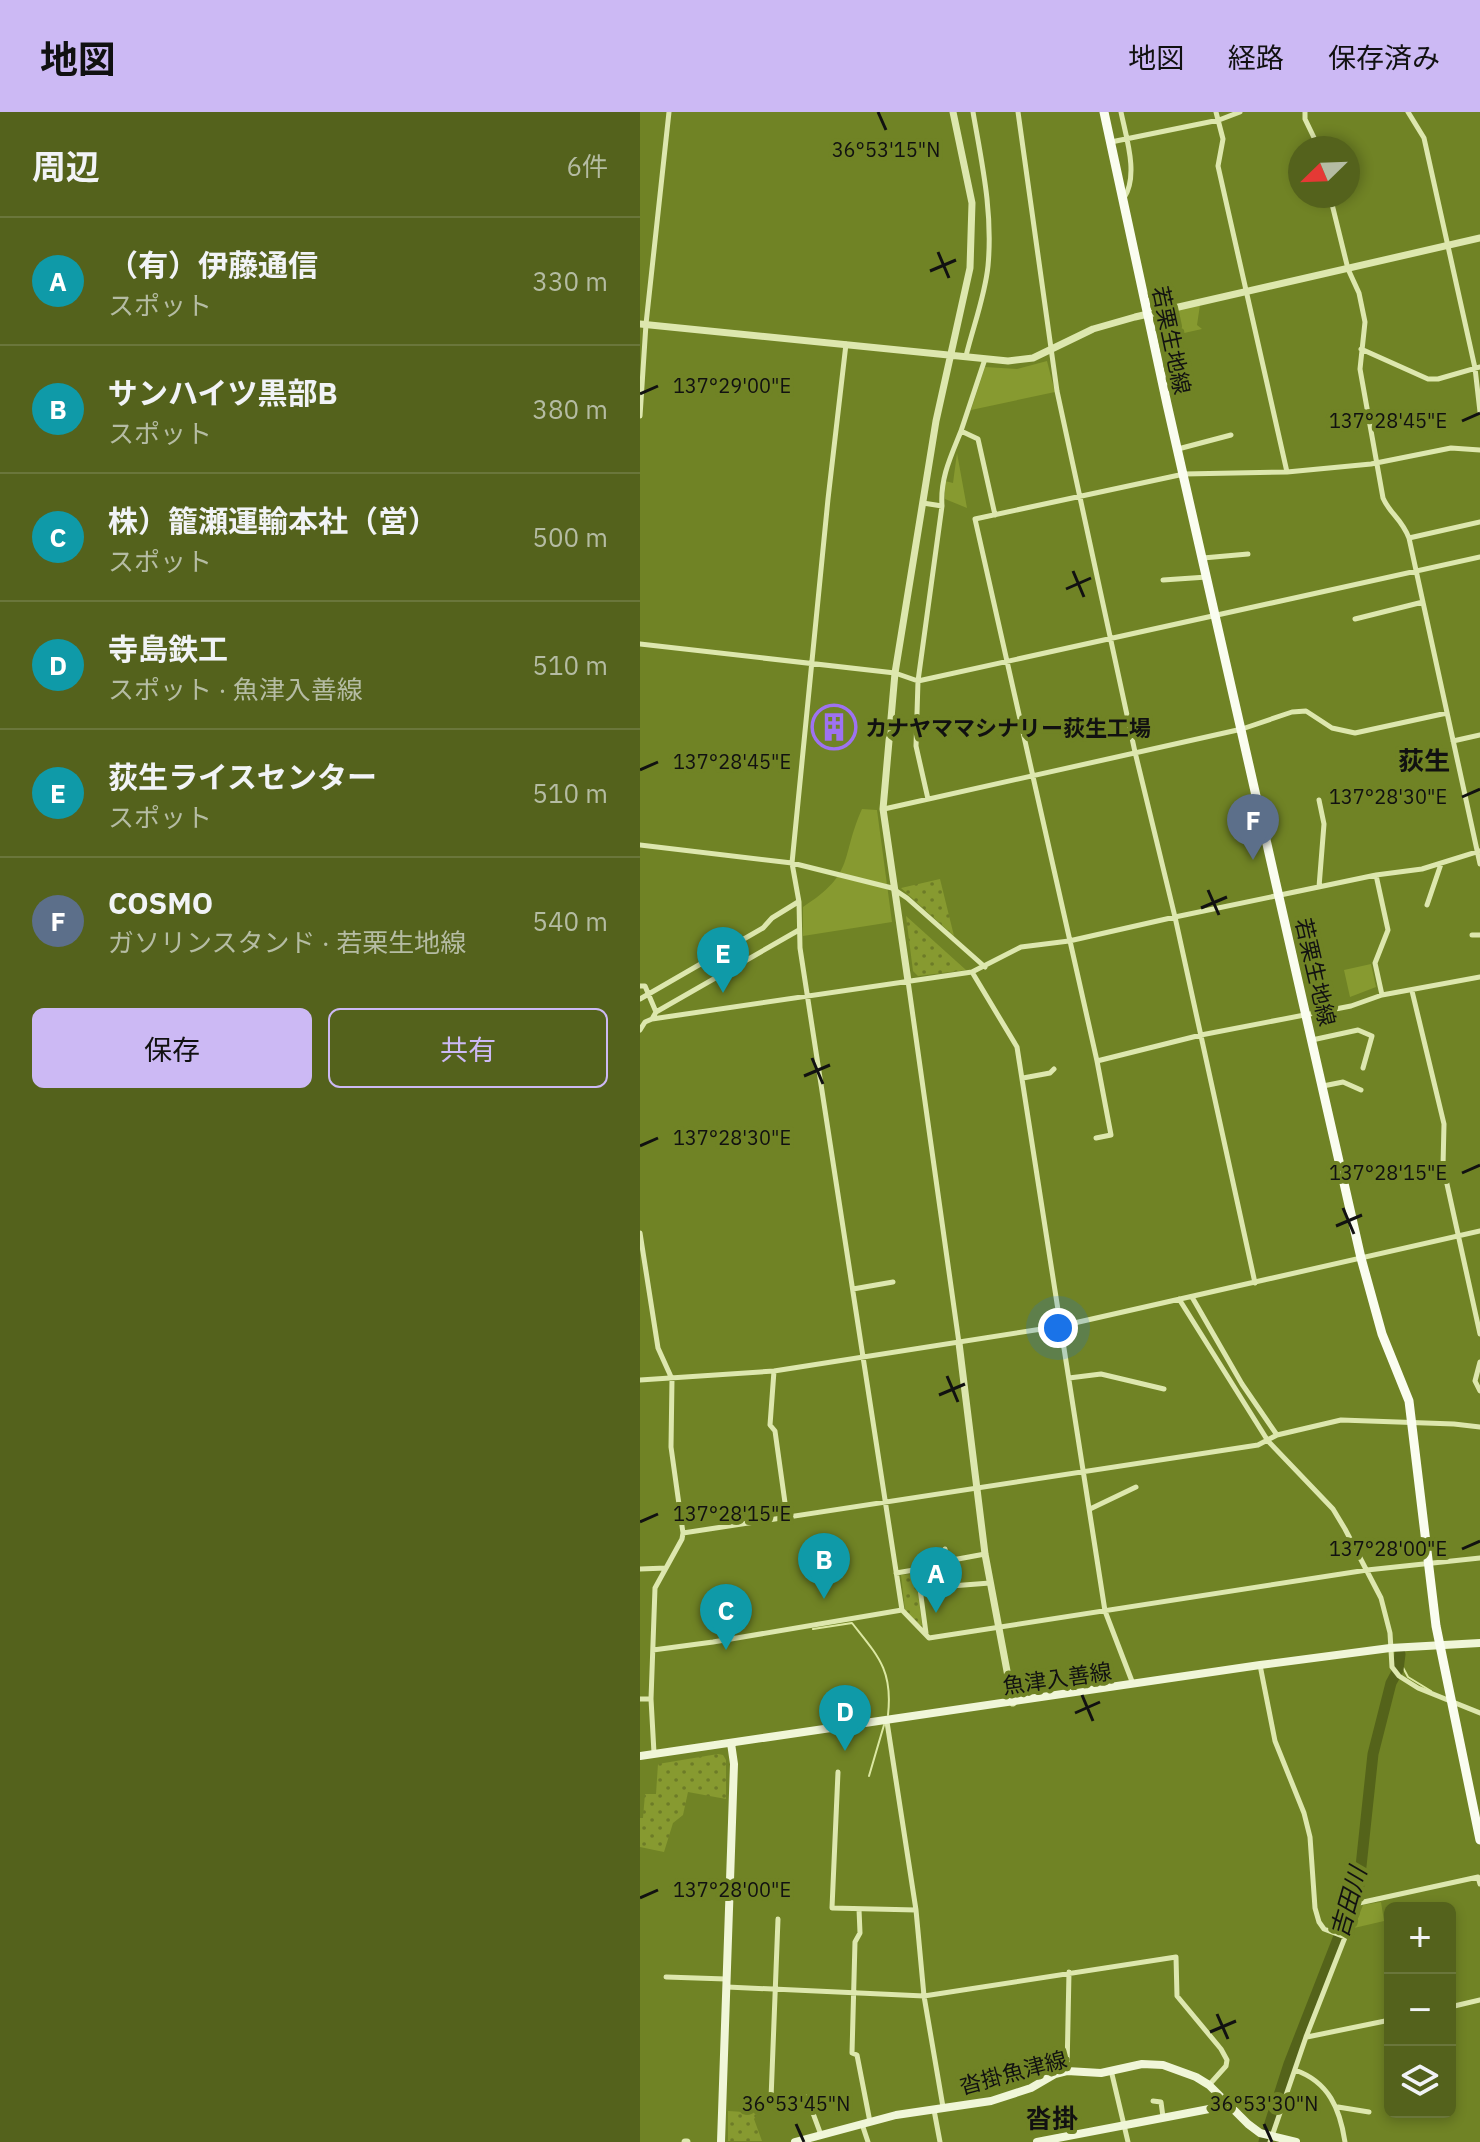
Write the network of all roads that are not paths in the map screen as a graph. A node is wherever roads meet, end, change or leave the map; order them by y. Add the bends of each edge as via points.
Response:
1 (669, 112) edge
2 (953, 112) edge
3 (973, 112) edge
4 (1018, 112) edge
5 (1104, 112) edge
6 (1121, 112) edge
7 (1216, 112) edge
8 (1240, 112) edge
9 (1305, 112) edge
10 (1408, 112) edge
11 (1219, 120) junction
12 (1313, 136) edge
13 (1126, 139) junction
14 (1111, 142) junction
15 (1123, 199) junction
16 (1333, 208) edge
17 (1480, 238) edge
18 (1447, 246) junction
19 (1348, 269) junction
20 (1246, 292) junction
21 (1148, 314) junction
22 (643, 324) edge
23 (846, 344) junction
24 (1361, 349) junction
25 (1050, 351) junction
26 (949, 356) junction
27 (966, 357) junction
28 (985, 359) junction
29 (1478, 368) edge
30 (1480, 412) edge
31 (640, 416) edge
32 (961, 431) junction
33 (1231, 435) dead end
34 (1178, 449) junction
35 (1480, 450) edge
36 (1377, 463) junction
37 (1287, 472) junction
38 (1184, 474) junction
39 (1079, 496) junction
40 (923, 503) junction
41 (942, 506) junction
42 (995, 515) junction
43 (1480, 522) edge
44 (1409, 538) junction
45 (1248, 554) dead end
46 (1480, 557) edge
47 (1203, 558) junction
48 (1416, 571) junction
49 (1208, 577) junction
50 (1163, 580) dead end
51 (1423, 602) junction
52 (1217, 616) junction
53 (1355, 619) dead end
54 (1111, 639) junction
55 (640, 644) edge
56 (1007, 662) junction
57 (813, 663) junction
58 (895, 673) junction
59 (918, 681) junction
60 (1447, 713) junction
61 (1242, 729) junction
62 (1480, 735) edge
63 (1453, 741) junction
64 (1135, 752) junction
65 (1032, 775) junction
66 (928, 799) junction
67 (1319, 800) dead end
68 (883, 809) junction
69 (640, 845) edge
70 (1478, 851) edge
71 (792, 863) junction
72 (1441, 863) junction
73 (1480, 864) edge
74 (1376, 875) junction
75 (1319, 887) junction
76 (892, 888) junction
77 (1280, 895) junction
78 (799, 902) junction
79 (1427, 905) dead end
80 (1175, 917) junction
81 (799, 930) junction
82 (1472, 935) dead end
83 (1480, 935) edge
84 (1069, 941) junction
85 (985, 967) junction
86 (972, 972) junction
87 (1480, 977) edge
88 (908, 981) junction
89 (640, 986) edge
90 (1412, 991) junction
91 (650, 993) junction
92 (1382, 995) junction
93 (808, 996) junction
94 (640, 999) edge
95 (656, 1012) junction
96 (1307, 1014) junction
97 (652, 1019) junction
98 (640, 1030) edge
99 (1201, 1035) junction
100 (1312, 1040) junction
101 (1097, 1061) junction
102 (1363, 1068) dead end
103 (1054, 1069) dead end
104 (1023, 1078) junction
105 (1323, 1086) junction
106 (1361, 1090) dead end
107 (1096, 1138) dead end
108 (1480, 1231) edge
109 (640, 1233) edge
110 (1459, 1236) junction
111 (1361, 1258) junction
112 (893, 1282) dead end
113 (1255, 1283) junction
114 (853, 1289) junction
115 (1192, 1297) junction
116 (1179, 1299) junction
117 (1061, 1326) junction
118 (1480, 1334) edge
119 (959, 1343) junction
120 (863, 1356) junction
121 (1480, 1362) edge
122 (774, 1371) junction
123 (1069, 1378) junction
124 (672, 1379) junction
125 (640, 1380) edge
126 (1164, 1389) dead end
127 (1480, 1391) edge
128 (1413, 1424) junction
129 (1480, 1427) edge
130 (1277, 1435) junction
131 (1268, 1441) junction
132 (1084, 1472) junction
133 (977, 1487) junction
134 (1136, 1487) dead end
135 (885, 1502) junction
136 (1090, 1509) junction
137 (787, 1517) junction
138 (683, 1533) junction
139 (945, 1549) dead end
140 (985, 1554) junction
141 (1480, 1558) edge
142 (947, 1561) junction
143 (1428, 1563) junction
144 (667, 1568) junction
145 (640, 1569) edge
146 (1367, 1570) junction
147 (896, 1573) junction
148 (990, 1583) junction
149 (902, 1610) junction
150 (1105, 1611) junction
151 (998, 1627) junction
152 (926, 1634) junction
153 (1480, 1643) edge
154 (1439, 1644) junction
155 (1390, 1648) junction
156 (653, 1650) junction
157 (1260, 1665) junction
158 (1133, 1685) junction
159 (640, 1699) edge
160 (651, 1699) junction
161 (1013, 1703) junction
162 (1452, 1704) junction
163 (1480, 1713) edge
164 (887, 1722) junction
165 (731, 1743) junction
166 (654, 1753) junction
167 (640, 1756) edge
168 (838, 1772) dead end
169 (1480, 1840) edge
170 (1480, 1884) edge
171 (859, 1909) junction
172 (916, 1910) junction
173 (778, 1919) dead end
174 (1345, 1937) junction
175 (1069, 1972) junction
176 (666, 1977) dead end
177 (727, 1983) junction
178 (775, 1989) junction
179 (854, 1991) junction
180 (924, 1996) junction
181 (1480, 2000) edge
182 (1456, 2006) edge
183 (1384, 2021) edge
184 (1306, 2037) junction
185 (1111, 2070) junction
186 (1295, 2070) junction
187 (1067, 2071) junction
188 (1209, 2085) junction
189 (1153, 2101) dead end
190 (1230, 2105) junction
191 (1338, 2107) junction
192 (939, 2109) junction
193 (1369, 2112) dead end
194 (1163, 2118) junction
195 (866, 2123) junction
196 (1125, 2126) junction
197 (821, 2135) junction
198 (1265, 2137) edge
199 (721, 2142) edge
200 (795, 2142) edge
201 (868, 2142) edge
202 (940, 2142) edge
203 (1037, 2142) edge
204 (1128, 2142) edge
205 (1296, 2142) edge
206 (1345, 2142) edge

1 - 22 street
2 - 26 street via 972,203 972,229 968,283
3 - 27 street via 989,203 989,240 988,269
4 - 25 street
5 - 14 main road, 若栗生地線
6 - 13 street
7 - 11 street
8 - 11 street
9 - 12 street
10 - 18 street via 1424,138
11 - 13 street
11 - 20 street via 1223,139 1218,166
13 - 14 street
13 - 15 street via 1129,191
14 - 15 main road, 若栗生地線
15 - 21 main road, 若栗生地線
16 - 19 street
17 - 18 street
18 - 19 street
18 - 29 street
19 - 20 street
19 - 24 street via 1365,322
20 - 21 street
20 - 37 street
21 - 25 street via 1093,329
21 - 34 main road, 若栗生地線
22 - 23 street
22 - 31 street
23 - 26 street
23 - 57 street
24 - 29 street via 1428,379
24 - 36 street
25 - 28 street via 1033,358
25 - 39 street
26 - 27 street
26 - 40 street
27 - 28 street
28 - 32 street
29 - 30 street
32 - 41 street via 944,474
32 - 42 street via 978,439
33 - 34 street
34 - 38 main road, 若栗生地線
35 - 36 street via 1451,448
36 - 37 street
36 - 44 street via 1387,507 1402,521
37 - 38 street
38 - 39 street
38 - 47 main road, 若栗生地線
39 - 42 street
39 - 54 street
40 - 41 street
40 - 58 street
41 - 59 street
42 - 56 street via 975,519
43 - 44 street
44 - 48 street
45 - 47 street
46 - 48 street
47 - 49 main road, 若栗生地線
48 - 51 street
48 - 52 street
49 - 50 street
49 - 52 main road, 若栗生地線
51 - 53 street
51 - 60 street
52 - 54 street
52 - 61 main road, 若栗生地線
54 - 56 street
54 - 64 street
55 - 57 street
56 - 59 street
56 - 65 street
57 - 58 street
57 - 71 street
58 - 59 street
58 - 68 street
59 - 66 street via 916,746
60 - 61 street via 1355,733 1332,728 1306,711 1292,712
60 - 63 street
61 - 64 street
61 - 77 main road, 若栗生地線
62 - 63 street
63 - 70 street
64 - 65 street
64 - 80 street
65 - 66 street
65 - 84 street
66 - 68 street
67 - 75 street via 1324,824
68 - 76 street
69 - 71 street
70 - 72 street
70 - 73 street
71 - 76 street
71 - 78 street
72 - 74 street
72 - 79 street
74 - 75 street
74 - 92 street via 1388,930 1375,963
75 - 77 street
76 - 85 street
76 - 88 street
77 - 80 street
77 - 96 main road, 若栗生地線
78 - 81 street
78 - 91 street
80 - 84 street
80 - 99 street
81 - 93 street
81 - 95 street
82 - 83 street
84 - 85 street via 1021,947
84 - 101 street
85 - 86 street
86 - 88 street
86 - 104 street via 1017,1047
87 - 90 street
88 - 93 street
88 - 119 street
89 - 91 street
90 - 92 street
90 - 110 street via 1444,1124 1443,1166
91 - 94 street
91 - 95 street
92 - 96 street
93 - 97 street
93 - 114 street
95 - 97 street
96 - 99 street
96 - 100 main road, 若栗生地線
97 - 98 street
99 - 101 street
99 - 113 street
100 - 102 street via 1358,1030 1372,1036
100 - 105 main road, 若栗生地線
101 - 107 street via 1111,1135
103 - 104 street
104 - 117 street
105 - 106 street via 1343,1082
105 - 111 main road, 若栗生地線
108 - 110 street
109 - 124 street via 658,1348
110 - 111 street
110 - 118 street
111 - 113 street
111 - 128 main road, 若栗生地線
112 - 114 street
113 - 115 street
114 - 120 street
115 - 116 street
115 - 130 street
116 - 117 street
116 - 131 street
117 - 119 street
117 - 123 street
119 - 120 street
119 - 133 street
120 - 122 street
120 - 135 street
121 - 127 street via 1475,1381
122 - 124 street
122 - 137 street via 770,1425
123 - 126 street via 1101,1374
123 - 132 street
124 - 125 street
124 - 138 street via 671,1447
128 - 129 street
128 - 130 street via 1341,1420
128 - 143 main road, 若栗生地線
130 - 131 street
131 - 132 street
131 - 146 street via 1333,1509
132 - 133 street
132 - 136 street
133 - 135 street
133 - 140 street
134 - 136 street
135 - 137 street
135 - 147 street
136 - 150 street
137 - 138 street
138 - 144 street
139 - 142 street
140 - 142 street
140 - 148 street
141 - 143 street
142 - 148 street via 953,1588
143 - 146 street
143 - 154 main road, 若栗生地線
144 - 145 street
144 - 156 street via 655,1588
146 - 150 street
146 - 155 street via 1386,1614
147 - 149 street
147 - 152 street via 918,1574
148 - 151 street
149 - 152 street
149 - 156 street
150 - 151 street
150 - 158 street
151 - 152 street via 929,1638
151 - 161 street
153 - 154 main road, 魚津入善線
154 - 155 main road, 魚津入善線
154 - 162 main road, 若栗生地線
155 - 157 main road, 魚津入善線
155 - 162 street via 1399,1676
156 - 160 street
157 - 158 main road, 魚津入善線
157 - 174 street via 1275,1741 1310,1837 1319,1922
158 - 161 main road, 魚津入善線
159 - 160 street
160 - 166 street
161 - 164 main road, 魚津入善線
162 - 163 street
162 - 169 main road, 若栗生地線
164 - 165 main road, 魚津入善線
164 - 172 street
165 - 166 main road, 魚津入善線
165 - 177 main road
166 - 167 main road, 魚津入善線
168 - 171 street via 832,1908
170 - 174 street via 1478,1877 1359,1901
171 - 172 street
171 - 179 street
172 - 180 street
173 - 178 street
174 - 184 street
175 - 180 street
175 - 187 street
175 - 188 street via 1176,1957 1177,1996 1227,2060
176 - 177 street
177 - 178 street
177 - 199 main road
178 - 179 street
178 - 197 street via 771,2099 807,2097
179 - 180 street
179 - 195 street via 852,2053 857,2055
180 - 192 street
181 - 182 street
183 - 184 street
184 - 186 street
185 - 187 main road, 沓掛魚津線
185 - 188 main road, 沓掛魚津線 via 1163,2065
185 - 196 street
186 - 191 street via 1309,2075
186 - 198 street
187 - 192 main road, 沓掛魚津線 via 991,2101
188 - 190 main road, 沓掛魚津線
189 - 194 street via 1161,2102
190 - 194 main road
190 - 198 main road, 沓掛魚津線
191 - 193 street
191 - 206 street
192 - 195 main road, 沓掛魚津線
192 - 202 street
194 - 196 main road
195 - 197 main road, 沓掛魚津線
195 - 201 street
196 - 203 main road
196 - 204 street
197 - 200 main road, 沓掛魚津線
198 - 205 main road, 沓掛魚津線

